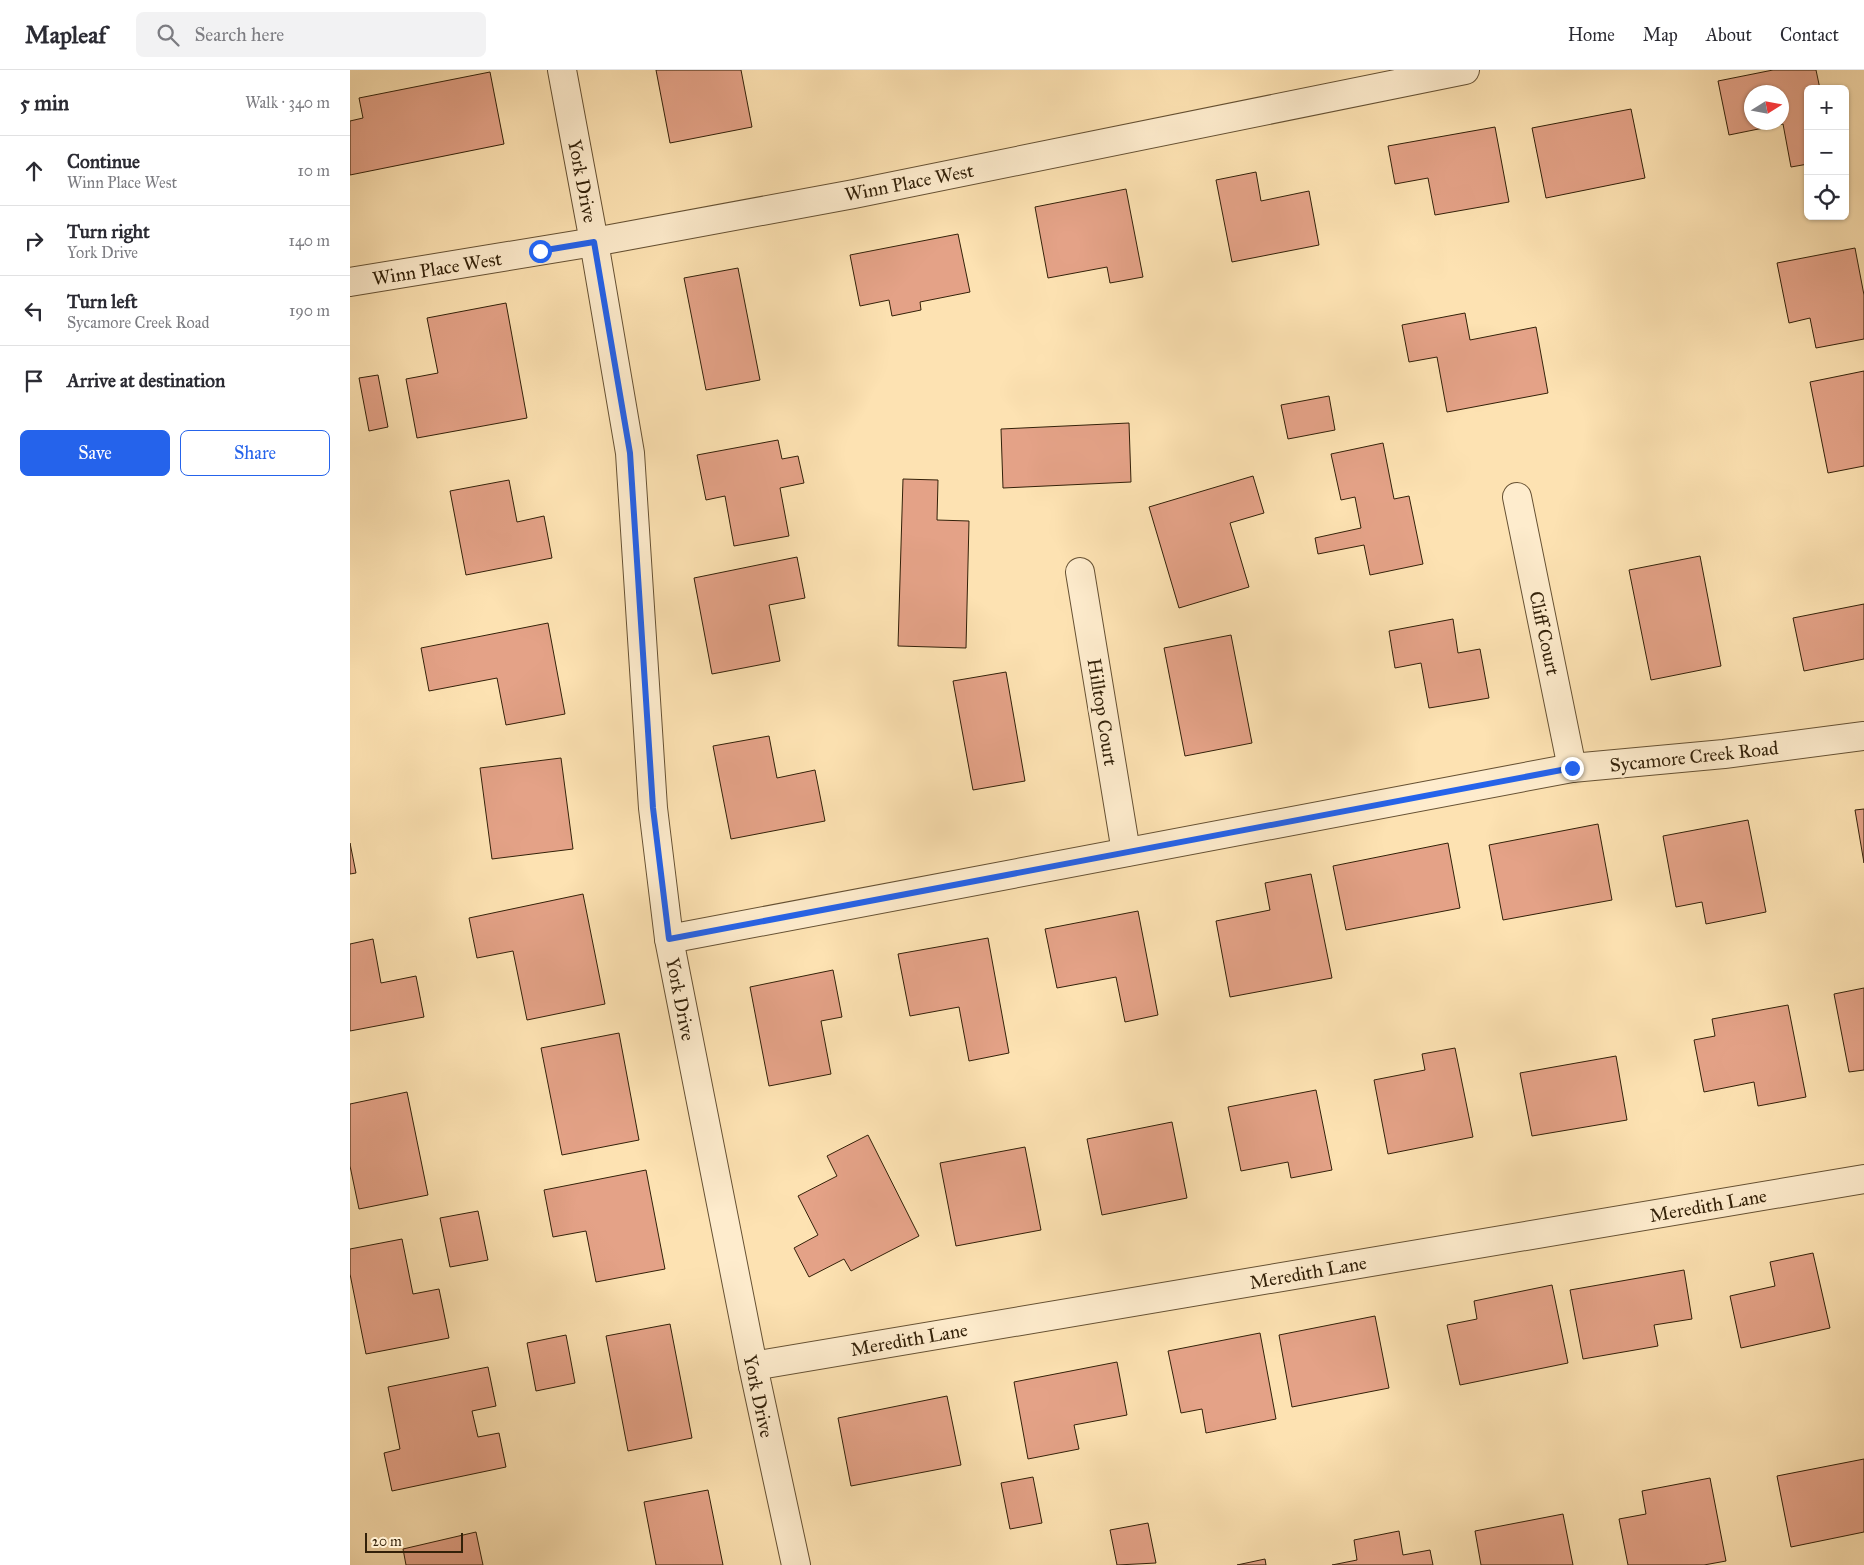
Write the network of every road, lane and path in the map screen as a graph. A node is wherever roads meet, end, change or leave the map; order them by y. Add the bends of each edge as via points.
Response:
1 (562, 70) edge
2 (1465, 70) edge
3 (594, 242) junction
4 (350, 282) edge
5 (1517, 497) dead end
6 (1080, 572) dead end
7 (1864, 736) edge
8 (1572, 768) junction
9 (1126, 852) junction
10 (669, 939) junction
11 (1864, 1179) edge
12 (753, 1366) junction
13 (796, 1565) edge

1 - 3 street, York Drive
2 - 3 street, Winn Place West via 854,194
3 - 4 street, Winn Place West
3 - 10 street, York Drive via 630,453 653,808
5 - 8 street, Cliff Court
6 - 9 street, Hilltop Court
7 - 8 street, Sycamore Creek Road via 1724,754
8 - 9 street, Sycamore Creek Road
9 - 10 street, Sycamore Creek Road
10 - 12 street, York Drive
11 - 12 street, Meredith Lane
12 - 13 street, York Drive

